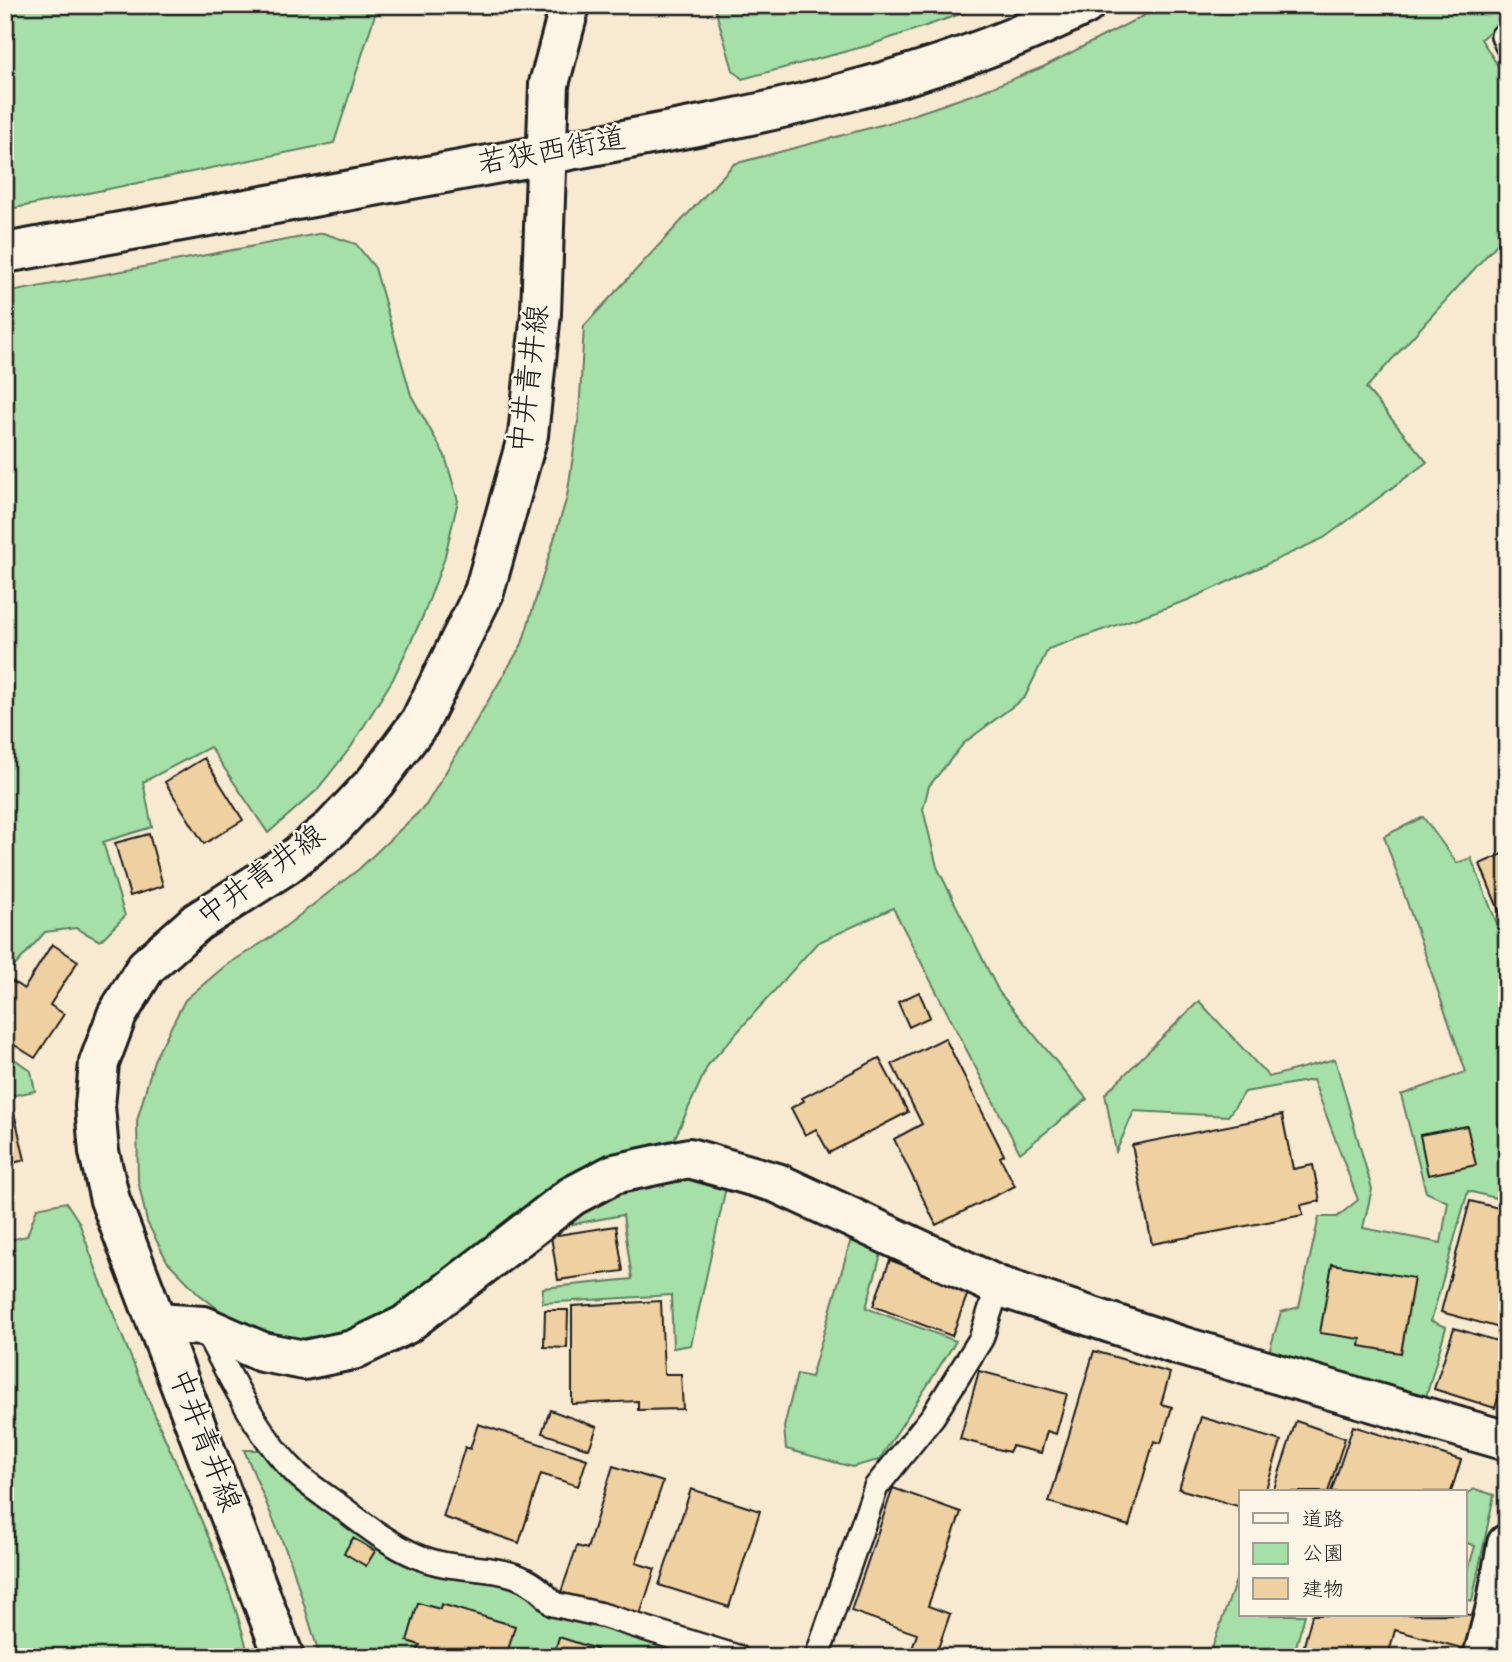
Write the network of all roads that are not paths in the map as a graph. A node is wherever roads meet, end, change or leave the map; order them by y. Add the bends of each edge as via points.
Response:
1 (570, 5) edge
2 (1085, 5) edge
3 (1507, 33) edge
4 (1507, 45) edge
5 (547, 154) junction
6 (5, 253) edge
7 (998, 1286) junction
8 (158, 1323) junction
9 (203, 1326) junction
10 (1507, 1441) edge
11 (1507, 1544) edge
12 (1502, 1609) edge
13 (284, 1657) edge
14 (737, 1657) edge
15 (817, 1657) edge
16 (1483, 1657) edge

1 - 5 street, 中井青井線 via 550,84
2 - 5 street, 若狭西街道 via 1041,27 883,82 719,122
3 - 4 lane via 1503,36
5 - 6 street, 若狭西街道
5 - 8 street, 中井青井線 via 541,313 528,435 484,592 450,663 420,722 376,781 332,828 286,865 197,922 146,967 117,1014 99,1063 95,1106 99,1152 110,1200
7 - 9 street via 777,1183 689,1158 614,1174 572,1196 405,1325 353,1350 304,1360 262,1352
7 - 10 street via 1181,1346
7 - 15 lane via 981,1339 933,1416 876,1487
8 - 9 street
8 - 13 street, 中井青井線
9 - 14 lane via 256,1420 298,1474 372,1532 418,1557 512,1573 540,1587 553,1604
11 - 12 street
12 - 16 street

